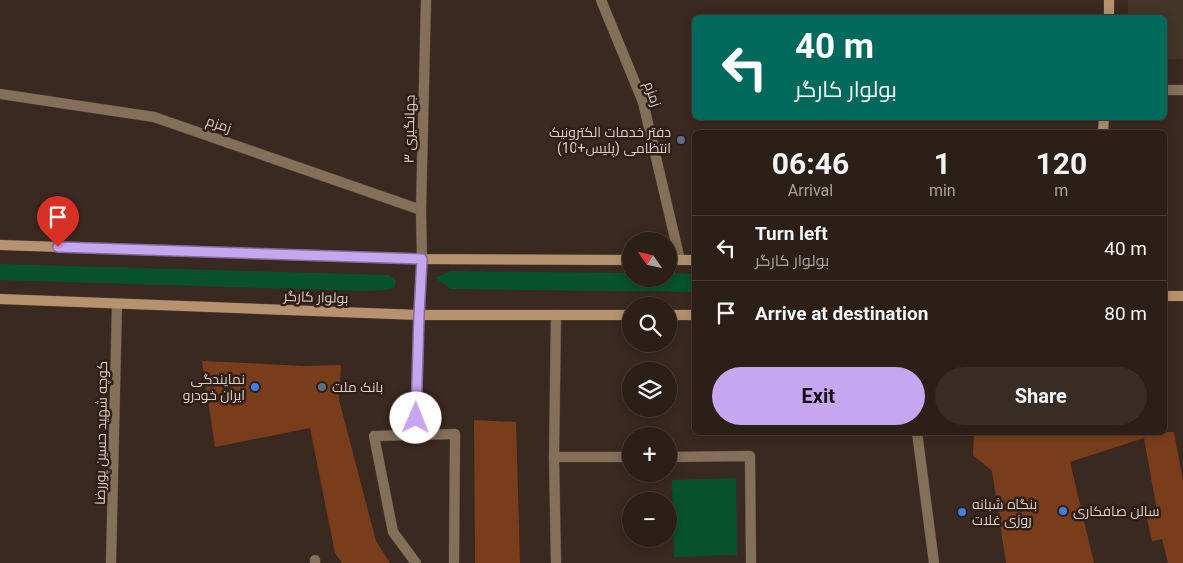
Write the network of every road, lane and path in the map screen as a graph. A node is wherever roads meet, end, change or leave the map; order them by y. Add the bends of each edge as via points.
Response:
1 (426, 0) edge
2 (601, 0) edge
3 (1109, 0) edge
4 (1109, 15) edge
5 (1167, 90) edge
6 (1183, 90) edge
7 (0, 94) edge
8 (421, 210) junction
9 (0, 245) edge
10 (422, 259) junction
11 (622, 260) edge
12 (680, 260) joint
13 (692, 260) edge
14 (1167, 296) edge
15 (1183, 296) edge
16 (0, 300) edge
17 (117, 304) junction
18 (419, 315) junction
19 (556, 315) junction
20 (622, 315) edge
21 (677, 315) edge
22 (692, 315) edge
23 (416, 435) junction
24 (917, 435) edge
25 (677, 456) edge
26 (554, 457) junction
27 (622, 457) edge
28 (111, 563) edge
29 (416, 563) edge
30 (454, 563) edge
31 (556, 563) edge
32 (751, 563) edge
33 (934, 563) edge

1 - 8 street, جهانگیری ۳
2 - 12 street, زمزم via 643,102
3 - 4 main road
5 - 6 street
7 - 8 street, زمزم via 154,117
8 - 10 street, جهانگیری ۳
9 - 10 main road
10 - 11 main road
10 - 18 main road
12 - 13 main road
14 - 15 main road
16 - 17 main road, بولوار کارگر
17 - 18 main road, بولوار کارگر
17 - 28 street, کوچه شهید حسین پوررضا
18 - 19 main road, بولوار کارگر
18 - 23 street
19 - 20 main road, بولوار کارگر
19 - 26 street
21 - 22 main road
23 - 29 street via 374,436 393,532
23 - 30 street via 455,434
24 - 33 street
25 - 32 street via 750,456
26 - 27 street
26 - 31 street

